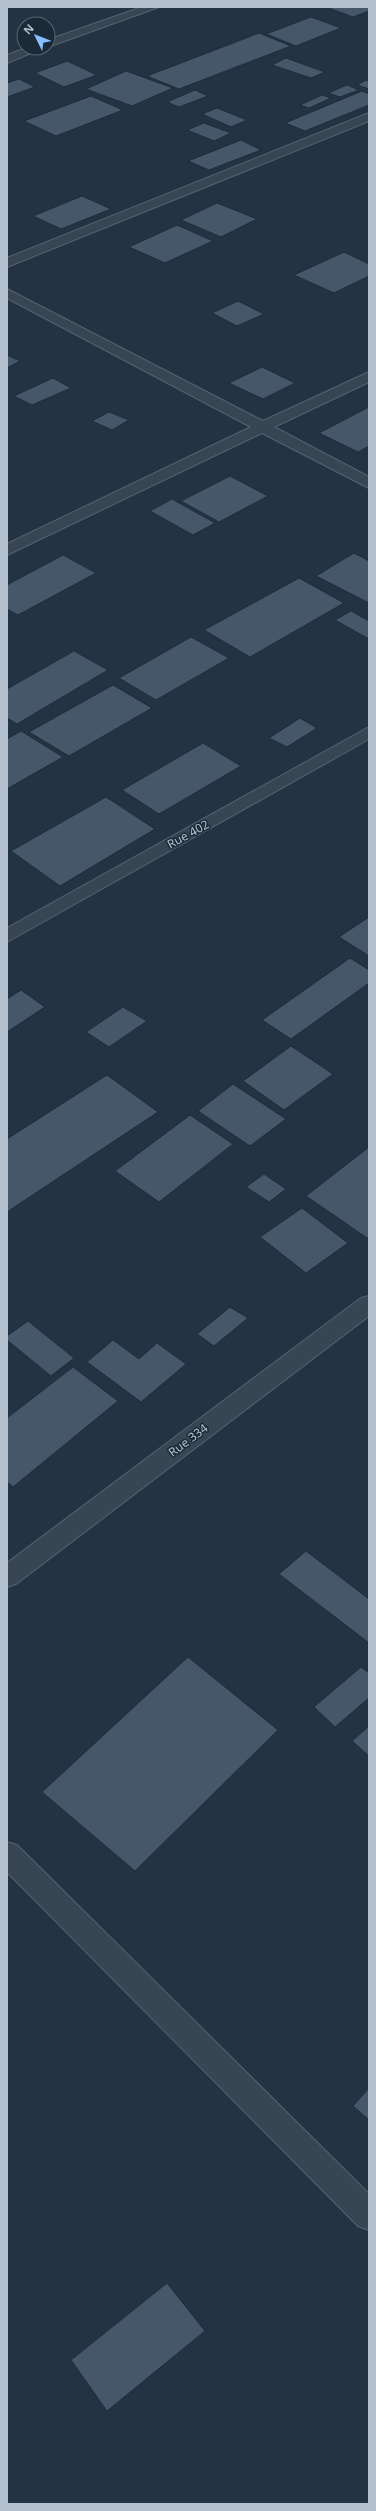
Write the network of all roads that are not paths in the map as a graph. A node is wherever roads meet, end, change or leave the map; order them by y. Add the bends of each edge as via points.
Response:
1 (154, 7) edge
2 (56, 41) edge
3 (369, 117) edge
4 (7, 263) edge
5 (7, 293) edge
6 (369, 376) edge
7 (262, 427) junction
8 (369, 483) edge
9 (7, 550) edge
10 (369, 732) edge
11 (7, 936) edge
12 (369, 1304) edge
13 (7, 1577) edge
14 (7, 1854) edge
15 (369, 2215) edge

1 - 2 street
3 - 4 street
5 - 7 street
6 - 7 street
7 - 8 street
7 - 9 street
10 - 11 street, Rue 402
12 - 13 street, Rue 334
14 - 15 street

